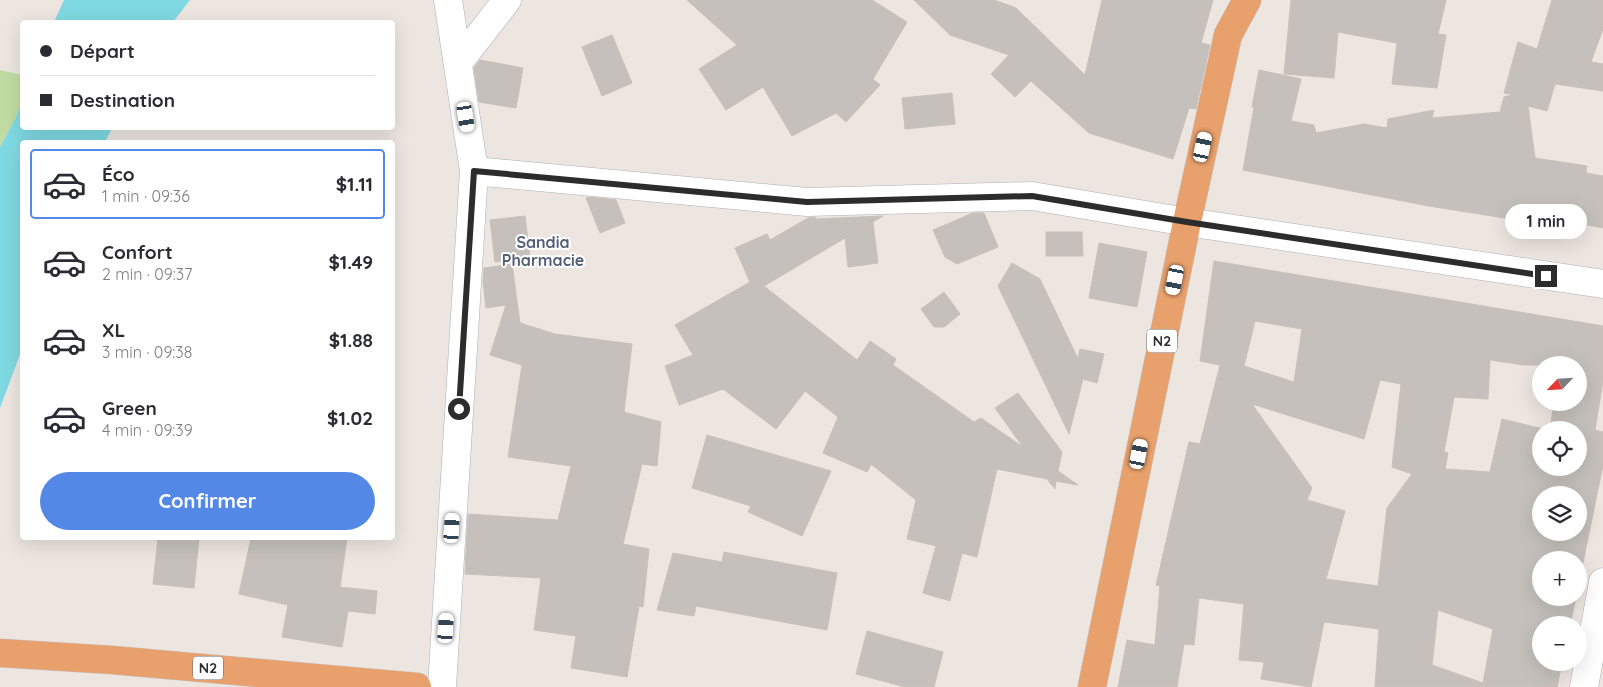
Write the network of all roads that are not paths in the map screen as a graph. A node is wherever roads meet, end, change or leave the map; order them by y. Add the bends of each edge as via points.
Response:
1 (448, 0) edge
2 (507, 0) edge
3 (1247, 0) edge
4 (458, 63) junction
5 (474, 171) junction
6 (1187, 222) junction
7 (1603, 284) edge
8 (1603, 582) edge
9 (0, 653) edge
10 (417, 687) edge
11 (442, 687) edge
12 (1092, 687) edge
13 (1584, 687) edge

1 - 4 street
2 - 4 street
3 - 6 highway, N2 via 1228,35
4 - 5 street
5 - 6 street via 807,202 1032,196
5 - 11 street
6 - 7 street
6 - 12 highway, N2
8 - 13 street
9 - 10 highway, N2

